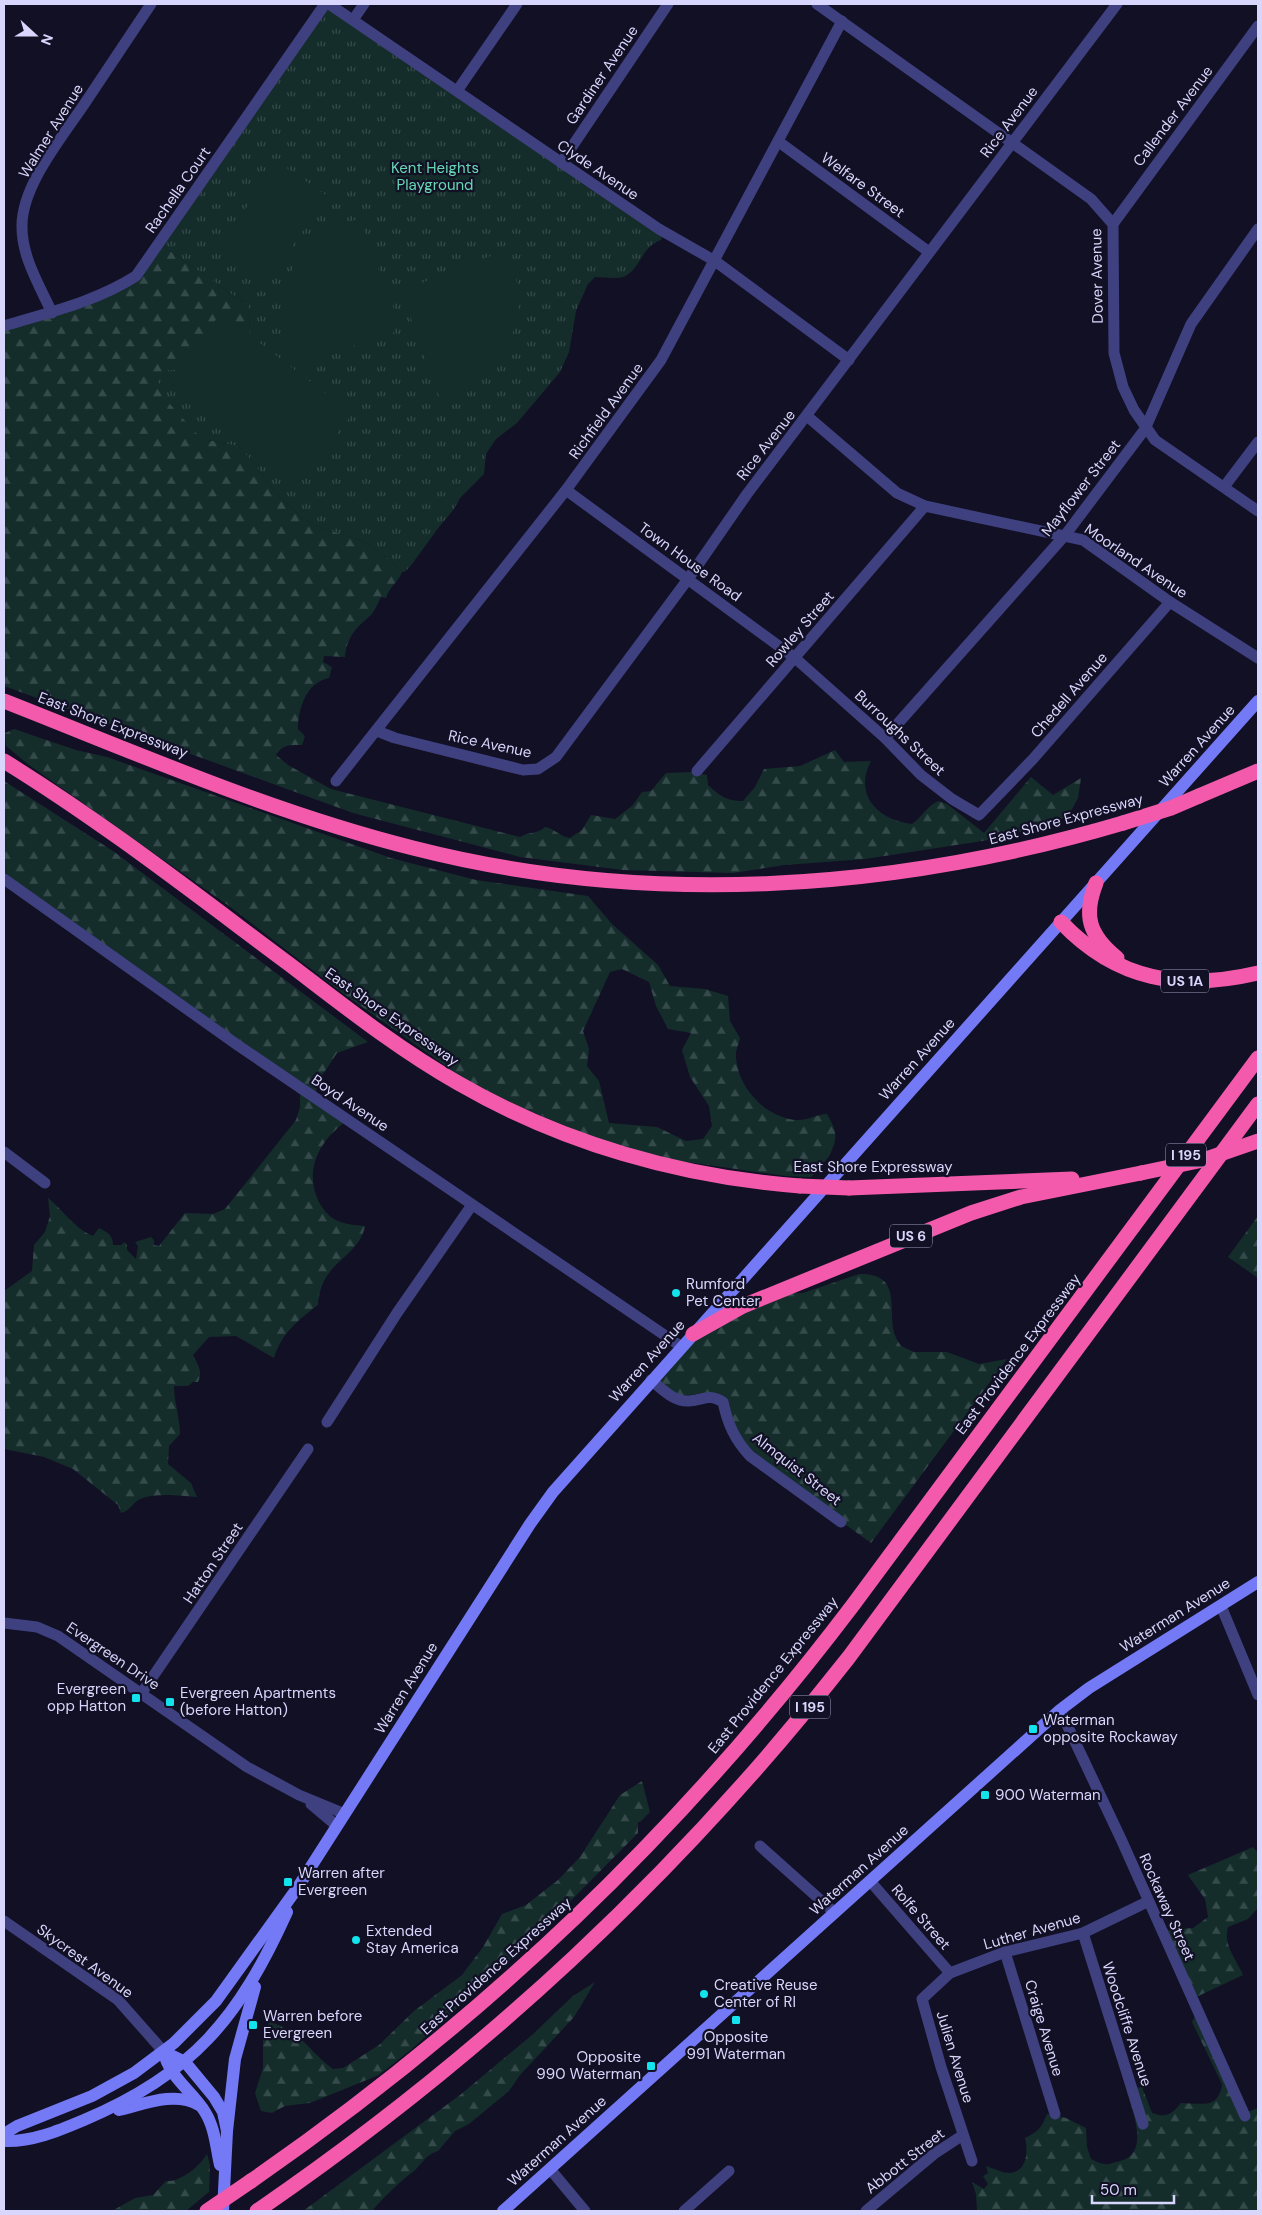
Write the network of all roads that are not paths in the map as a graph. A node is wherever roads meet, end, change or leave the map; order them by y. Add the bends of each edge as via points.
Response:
1 (151, 4) edge
2 (325, 4) edge
3 (329, 4) edge
4 (364, 4) edge
5 (517, 4) edge
6 (668, 4) edge
7 (818, 4) edge
8 (1117, 4) edge
9 (353, 20) junction
10 (842, 21) junction
11 (1258, 26) edge
12 (457, 91) junction
13 (779, 142) junction
14 (1012, 144) junction
15 (561, 163) junction
16 (1114, 224) junction
17 (1258, 228) edge
18 (929, 252) junction
19 (715, 261) junction
20 (52, 313) junction
21 (4, 326) edge
22 (850, 360) junction
23 (807, 416) junction
24 (1145, 429) junction
25 (1258, 442) edge
26 (1224, 487) junction
27 (566, 490) junction
28 (925, 506) junction
29 (1258, 511) edge
30 (1066, 534) junction
31 (688, 580) junction
32 (1170, 602) junction
33 (795, 658) junction
34 (1258, 658) edge
35 (1258, 700) edge
36 (4, 702) edge
37 (376, 731) junction
38 (886, 738) junction
39 (4, 761) edge
40 (697, 771) dead end
41 (1258, 771) edge
42 (336, 781) dead end
43 (988, 806) joint
44 (4, 879) edge
45 (1096, 883) junction
46 (1062, 922) junction
47 (1127, 967) junction
48 (1258, 972) edge
49 (1258, 1058) edge
50 (1258, 1104) edge
51 (1258, 1141) edge
52 (4, 1152) edge
53 (1141, 1173) junction
54 (45, 1183) dead end
55 (472, 1205) junction
56 (693, 1334) junction
57 (682, 1347) junction
58 (652, 1380) junction
59 (327, 1422) dead end
60 (308, 1449) dead end
61 (841, 1522) dead end
62 (1258, 1582) edge
63 (1221, 1606) junction
64 (4, 1623) edge
65 (141, 1694) junction
66 (1258, 1695) edge
67 (1060, 1710) junction
68 (300, 1796) junction
69 (345, 1814) junction
70 (337, 1826) junction
71 (760, 1846) dead end
72 (870, 1881) junction
73 (298, 1887) junction
74 (1147, 1902) junction
75 (835, 1913) junction
76 (4, 1921) edge
77 (1083, 1933) junction
78 (276, 1937) junction
79 (1005, 1952) junction
80 (950, 1973) junction
81 (164, 2052) junction
82 (184, 2062) junction
83 (172, 2071) junction
84 (202, 2108) junction
85 (1055, 2114) dead end
86 (1245, 2116) dead end
87 (92, 2117) junction
88 (1143, 2124) dead end
89 (227, 2131) junction
90 (4, 2134) edge
91 (964, 2135) junction
92 (4, 2141) edge
93 (972, 2161) dead end
94 (550, 2169) junction
95 (729, 2170) dead end
96 (223, 2182) junction
97 (207, 2211) edge
98 (223, 2211) edge
99 (257, 2211) edge
100 (503, 2211) edge
101 (585, 2211) edge
102 (684, 2211) edge
103 (866, 2211) edge

1 - 20 street, Walmer Avenue via 57,145 26,201 22,226 24,250
2 - 20 street, Rachella Court via 136,276 112,292
3 - 9 street, Clyde Avenue
4 - 9 street
5 - 12 street
6 - 15 street, Gardiner Avenue
7 - 10 street, Dover Avenue
8 - 14 street, Rice Avenue
9 - 12 street, Clyde Avenue
10 - 13 street, Richfield Avenue
10 - 14 street, Dover Avenue
11 - 16 street, Callender Avenue
12 - 15 street, Clyde Avenue
13 - 18 street, Welfare Street
13 - 19 street, Richfield Avenue
14 - 16 street, Dover Avenue via 1092,199
14 - 18 street, Rice Avenue
15 - 19 street, Clyde Avenue via 659,229
16 - 24 street, Dover Avenue via 1114,353 1123,387
17 - 24 street, Mayflower Street via 1191,324
18 - 22 street, Rice Avenue
19 - 22 street, Clyde Avenue
19 - 27 street, Richfield Avenue via 647,382
20 - 21 street, Rachella Court
22 - 23 street, Rice Avenue
23 - 28 street, Moorland Avenue via 897,493
23 - 31 street, Rice Avenue
24 - 26 street, Dover Avenue via 1155,440
24 - 30 street, Mayflower Street
25 - 26 street
26 - 29 street, Dover Avenue
27 - 31 street, Town House Road
27 - 37 street, Richfield Avenue
28 - 30 street, Moorland Avenue
28 - 33 street, Rowley Street
30 - 32 street, Moorland Avenue via 1083,540
30 - 38 street, Mayflower Street
31 - 33 street, Town House Road
31 - 37 street, Rice Avenue via 556,757 538,770 523,770
32 - 34 street, Moorland Avenue
32 - 43 street, Chedell Avenue
33 - 38 street, Burroughs Street
33 - 40 street, Rowley Street
35 - 45 main road, Warren Avenue / US 1A
36 - 41 highway, East Shore Expressway, bridge via 314,820 436,854 575,877 699,885 832,880 915,871 994,857 1166,810
37 - 42 street, Richfield Avenue
38 - 43 street, Burroughs Street via 921,775 952,799 979,815
39 - 53 highway, East Shore Expressway, bridge via 117,836 392,1042 476,1093 549,1128 641,1159 716,1176 800,1186 849,1188 1061,1180
44 - 55 street, Boyd Avenue via 236,1044
45 - 46 main road, Warren Avenue
45 - 47 highway, US 1A via 1089,910 1092,927 1102,944
46 - 47 highway via 1095,953
46 - 56 main road, Warren Avenue / US 6
47 - 48 highway, US 1A via 1154,977 1183,981 1212,981
49 - 97 highway, East Providence Expressway / I 195, bridge via 853,1605 712,1778 599,1896 480,2005 386,2083
50 - 99 highway, I 195 via 849,1657 720,1812 616,1920 502,2024 408,2102
51 - 53 highway, East Shore Expressway / US 6, bridge via 1203,1160
52 - 54 street
53 - 56 highway, US 6 via 1022,1197 978,1210 743,1306
55 - 57 street, Boyd Avenue
55 - 59 street
56 - 57 main road, Warren Avenue / US 6
57 - 58 main road, Warren Avenue / US 6
58 - 61 street, Almquist Street via 675,1399 689,1401 714,1397 723,1402 728,1425 740,1446
58 - 69 main road, Warren Avenue / US 6 via 542,1506
60 - 65 street, Hatton Street
62 - 63 main road, Waterman Avenue
63 - 66 street
63 - 67 main road, Waterman Avenue via 1089,1688
64 - 65 street, Evergreen Drive via 37,1627 58,1636
65 - 68 street, Evergreen Drive via 247,1767
67 - 72 main road, Waterman Avenue
67 - 74 street, Rockaway Street
68 - 69 street, Evergreen Drive
68 - 70 street, Evergreen Drive
69 - 70 main road, Warren Avenue / US 6
70 - 73 main road, Warren Avenue / US 6
71 - 75 street
72 - 75 main road, Waterman Avenue
72 - 80 street, Rolfe Street
73 - 78 main road, Warren Avenue / US 6
73 - 81 main road, Warren Avenue / US 6 via 216,2001
74 - 77 street, Luther Avenue
74 - 86 street, Rockaway Street
75 - 94 main road, Waterman Avenue
76 - 81 street, Skycrest Avenue via 118,2000
77 - 79 street, Luther Avenue
77 - 88 street, Woodcliffe Avenue
78 - 82 main road, Warren Avenue / US 6 via 234,2010
78 - 89 main road via 254,1991 239,2041
79 - 80 street, Luther Avenue
79 - 85 street, Craige Avenue
80 - 91 street, Julien Avenue via 922,1999
81 - 82 main road
81 - 83 main road
81 - 90 main road, US 6 via 100,2092
82 - 83 main road, US 6
82 - 89 main road via 218,2102
83 - 84 main road
83 - 87 main road, US 6 via 131,2098
84 - 87 main road via 188,2100 171,2099
84 - 96 main road via 212,2128
87 - 92 main road, US 6 via 31,2139
89 - 96 main road
91 - 93 street, Julien Avenue
91 - 103 street, Abbott Street via 934,2154
94 - 100 main road, Waterman Avenue
94 - 101 street
95 - 102 street
96 - 98 main road

